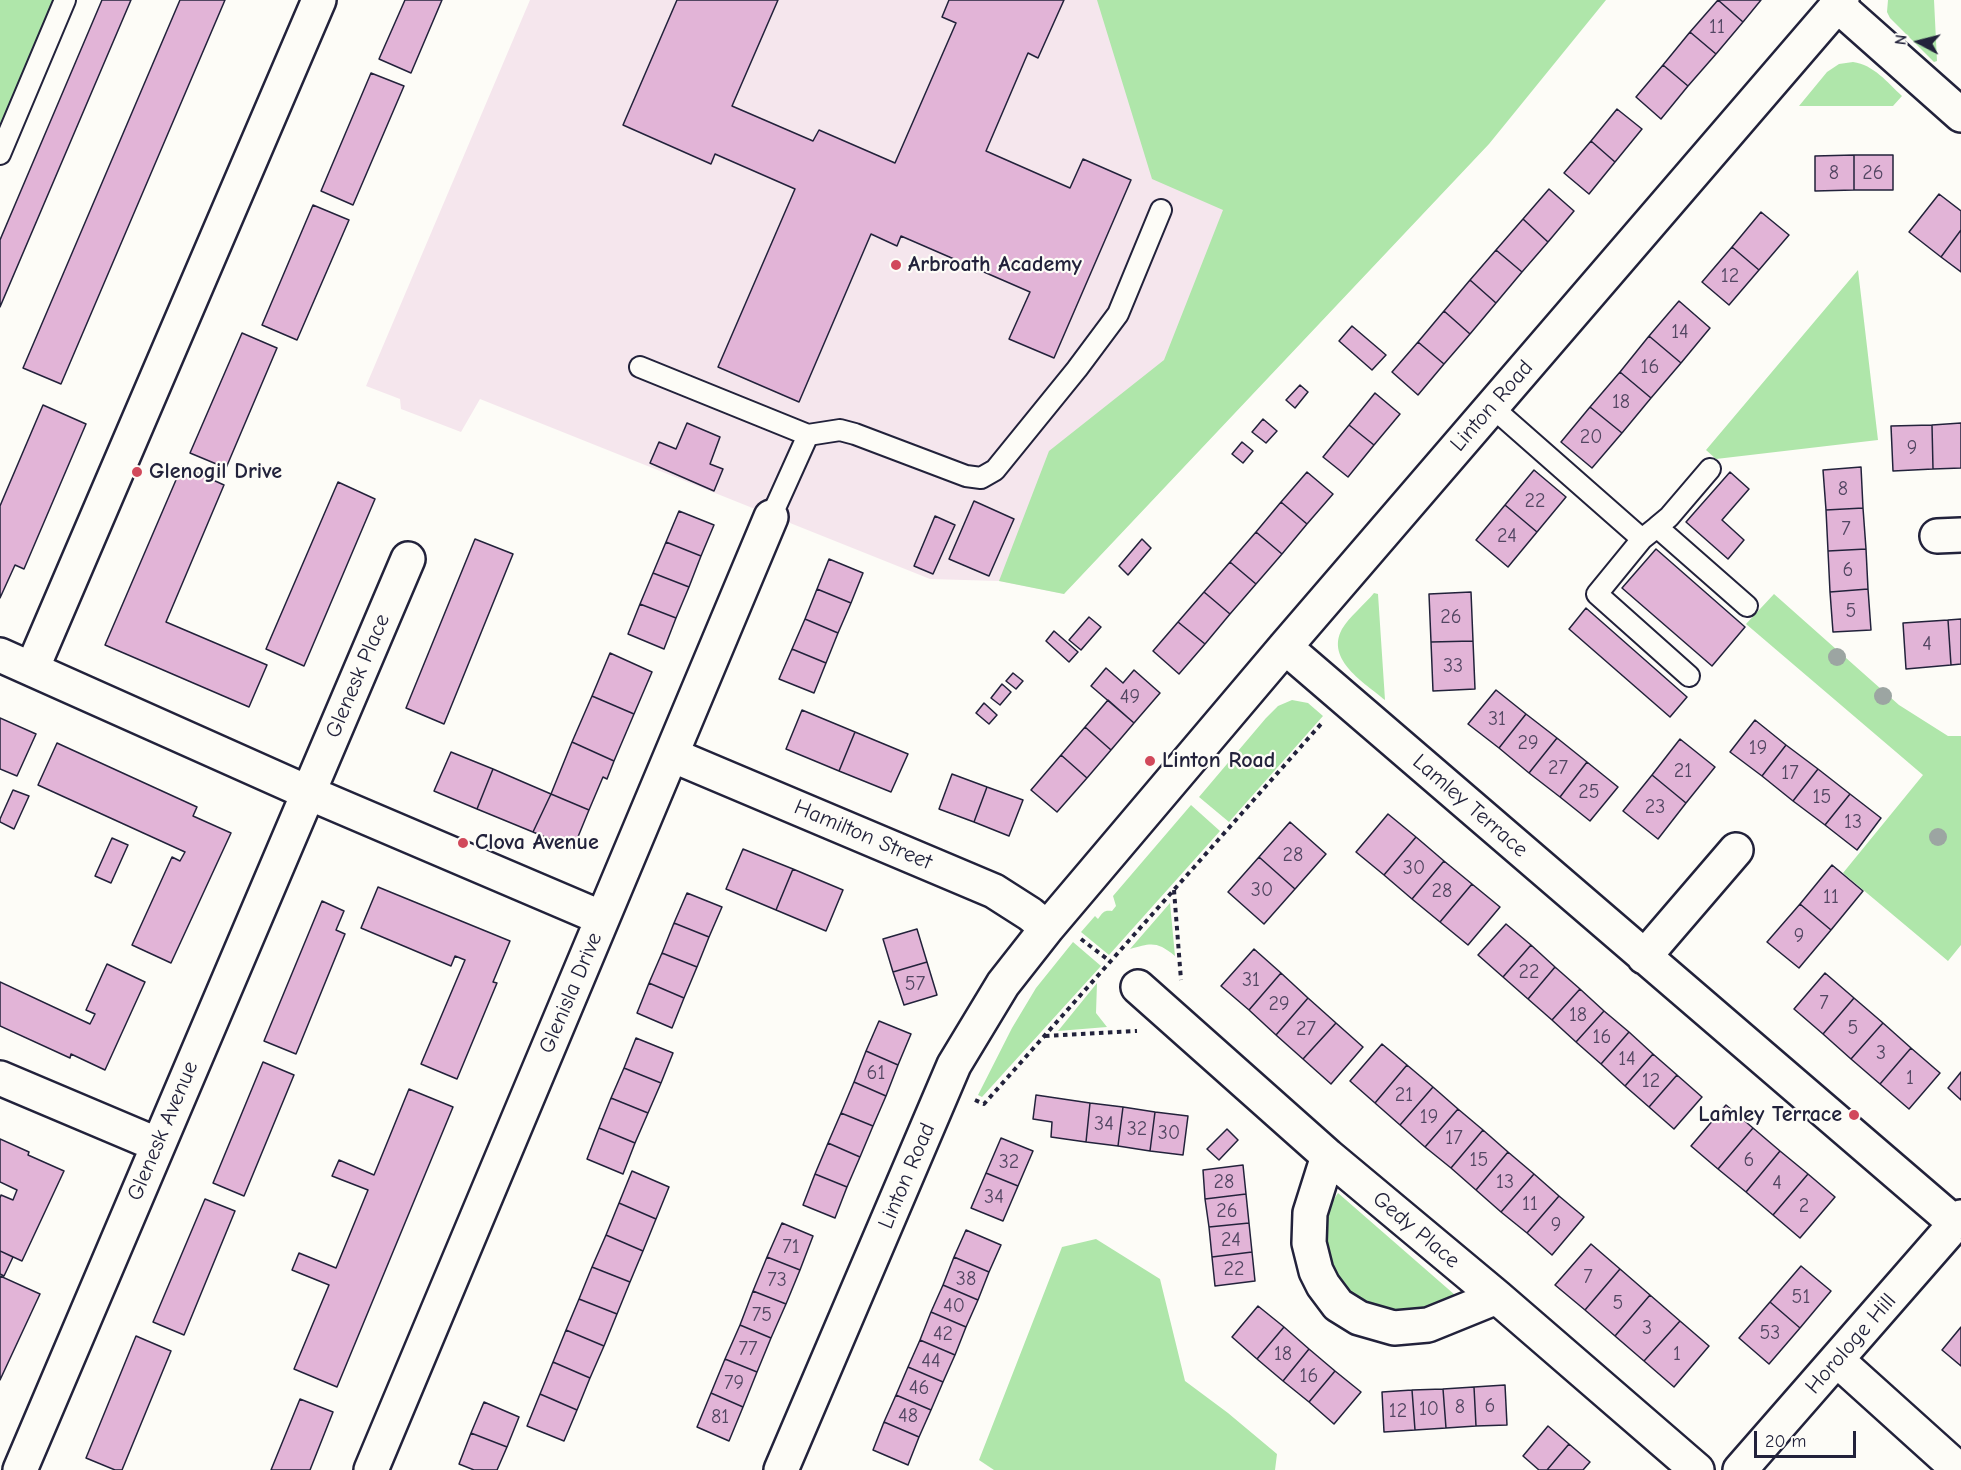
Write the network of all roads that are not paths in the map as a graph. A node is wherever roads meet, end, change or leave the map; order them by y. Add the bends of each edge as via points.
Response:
1 (65, 0) edge
2 (319, 0) edge
3 (1839, 3) edge
4 (1961, 115) edge
5 (0, 154) edge
6 (1161, 210) dead end
7 (640, 367) dead end
8 (1491, 407) junction
9 (808, 435) junction
10 (1710, 469) dead end
11 (771, 517) joint
12 (1649, 533) junction
13 (408, 559) dead end
14 (1747, 606) dead end
15 (1285, 647) junction
16 (0, 655) edge
17 (32, 669) junction
18 (1689, 676) dead end
19 (672, 755) junction
20 (309, 794) junction
21 (1736, 850) dead end
22 (602, 918) junction
23 (1051, 923) junction
24 (1644, 957) junction
25 (1138, 987) road end
26 (0, 1078) edge
27 (156, 1144) junction
28 (1328, 1156) junction
29 (1958, 1220) edge
30 (1497, 1297) junction
31 (1837, 1360) junction
32 (20, 1470) edge
33 (371, 1470) edge
34 (781, 1470) edge
35 (1697, 1470) edge
36 (1740, 1470) edge
37 (1959, 1470) edge

1 - 5 lane
2 - 17 street
3 - 4 street
3 - 8 street, Linton Road
6 - 9 lane via 1118,314 988,476 966,476 840,430
7 - 9 lane
8 - 12 lane
8 - 15 street, Linton Road
9 - 11 lane
10 - 12 lane via 1669,517
11 - 19 street, Glenisla Drive
12 - 14 lane
12 - 18 lane via 1597,594
13 - 20 street, Glenesk Place
15 - 23 street, Linton Road
15 - 24 street, Lamley Terrace
16 - 17 street
17 - 20 street
19 - 22 street, Glenisla Drive
19 - 23 street, Hamilton Street via 994,891
20 - 22 street
20 - 27 street, Glenesk Avenue
21 - 24 street
22 - 33 street, Glenisla Drive
23 - 34 street, Linton Road via 1003,984 954,1065
24 - 29 street, Lamley Terrace
25 - 28 street, Gedy Place
26 - 27 street
27 - 32 street, Glenesk Avenue
28 - 30 street, Gedy Place
28 - 30 street via 1310,1213 1309,1243 1316,1271 1338,1305 1359,1318 1394,1328 1428,1325
29 - 31 street, Horologe Hill
30 - 35 street, Gedy Place
31 - 36 street, Horologe Hill
31 - 37 street

